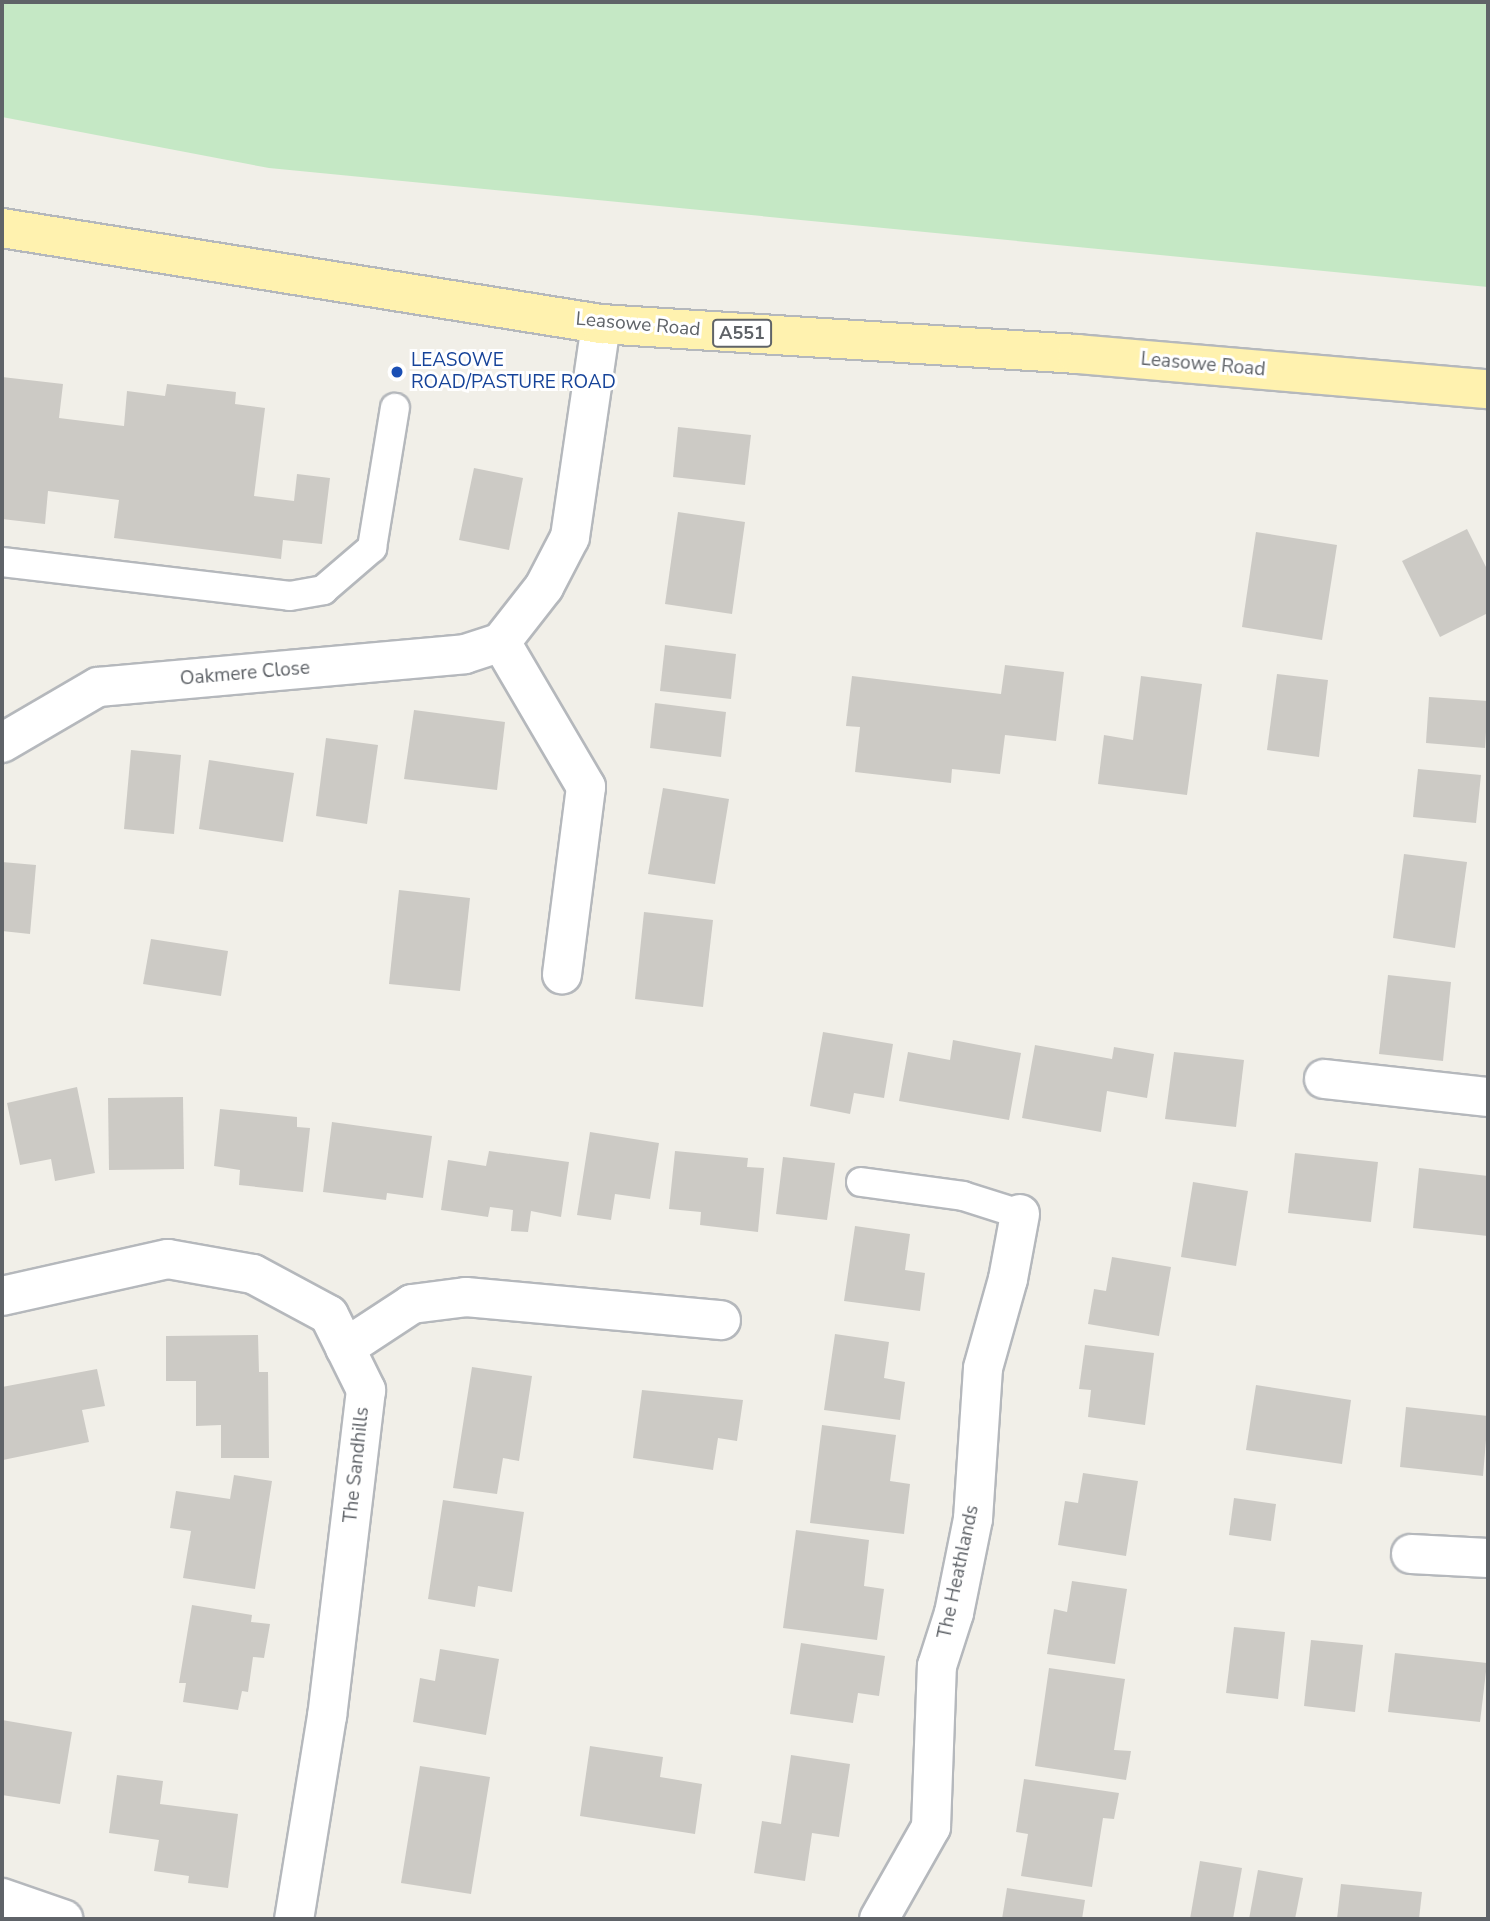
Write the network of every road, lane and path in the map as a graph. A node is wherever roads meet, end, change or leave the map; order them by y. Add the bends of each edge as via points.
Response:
1 (2, 228) edge
2 (601, 324) junction
3 (1488, 389) edge
4 (395, 408) dead end
5 (2, 562) edge
6 (502, 642) junction
7 (2, 743) edge
8 (562, 974) dead end
9 (1324, 1079) dead end
10 (1488, 1097) edge
11 (861, 1182) dead end
12 (1020, 1214) joint
13 (2, 1296) edge
14 (721, 1320) dead end
15 (345, 1348) junction
16 (1411, 1554) dead end
17 (1488, 1558) edge
18 (2, 1898) edge
19 (63, 1919) edge
20 (294, 1919) edge
21 (880, 1919) edge

1 - 2 main road, Leasowe Road / A551
2 - 3 main road, Leasowe Road / A551 via 1077,354
2 - 6 street via 570,537 544,587
4 - 5 lane via 372,548 323,590 290,596
6 - 7 street, Oakmere Close via 465,654 98,687
6 - 8 street via 586,787
9 - 10 street
11 - 12 lane via 962,1196
12 - 21 street, The Heathlands via 984,1368 973,1519 954,1613 937,1666 931,1827
13 - 15 street, The Sandhills via 168,1259 253,1275 329,1315
14 - 15 street via 466,1297 412,1304
15 - 20 street, The Sandhills via 366,1390 327,1716
16 - 17 street
18 - 19 street

